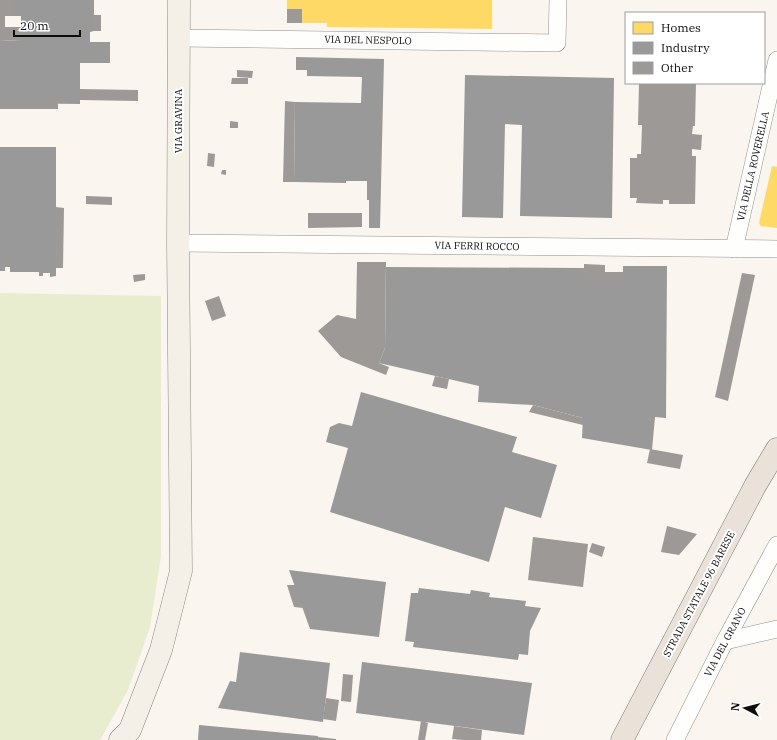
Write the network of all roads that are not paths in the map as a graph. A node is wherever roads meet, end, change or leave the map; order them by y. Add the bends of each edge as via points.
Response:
1 (178, 0) edge
2 (558, 0) edge
3 (179, 38) junction
4 (777, 60) edge
5 (178, 243) junction
6 (734, 249) junction
7 (777, 250) edge
8 (777, 449) edge
9 (777, 545) edge
10 (777, 630) edge
11 (725, 641) junction
12 (120, 740) edge
13 (622, 740) edge
14 (675, 740) edge

1 - 3 main road, VIA GRAVINA
2 - 3 street, VIA DEL NESPOLO via 558,43
3 - 5 main road, VIA GRAVINA
4 - 6 street, VIA DELLA ROVERELLA
5 - 6 street, VIA FERRI ROCCO
5 - 12 main road, VIA GRAVINA via 181,571 161,650 130,730
6 - 7 street, VIA FERRI ROCCO
8 - 13 main road, STRADA STATALE 96 BARESE via 755,486
9 - 11 street, VIA DEL GRANO
10 - 11 street
11 - 14 street, VIA DEL GRANO

